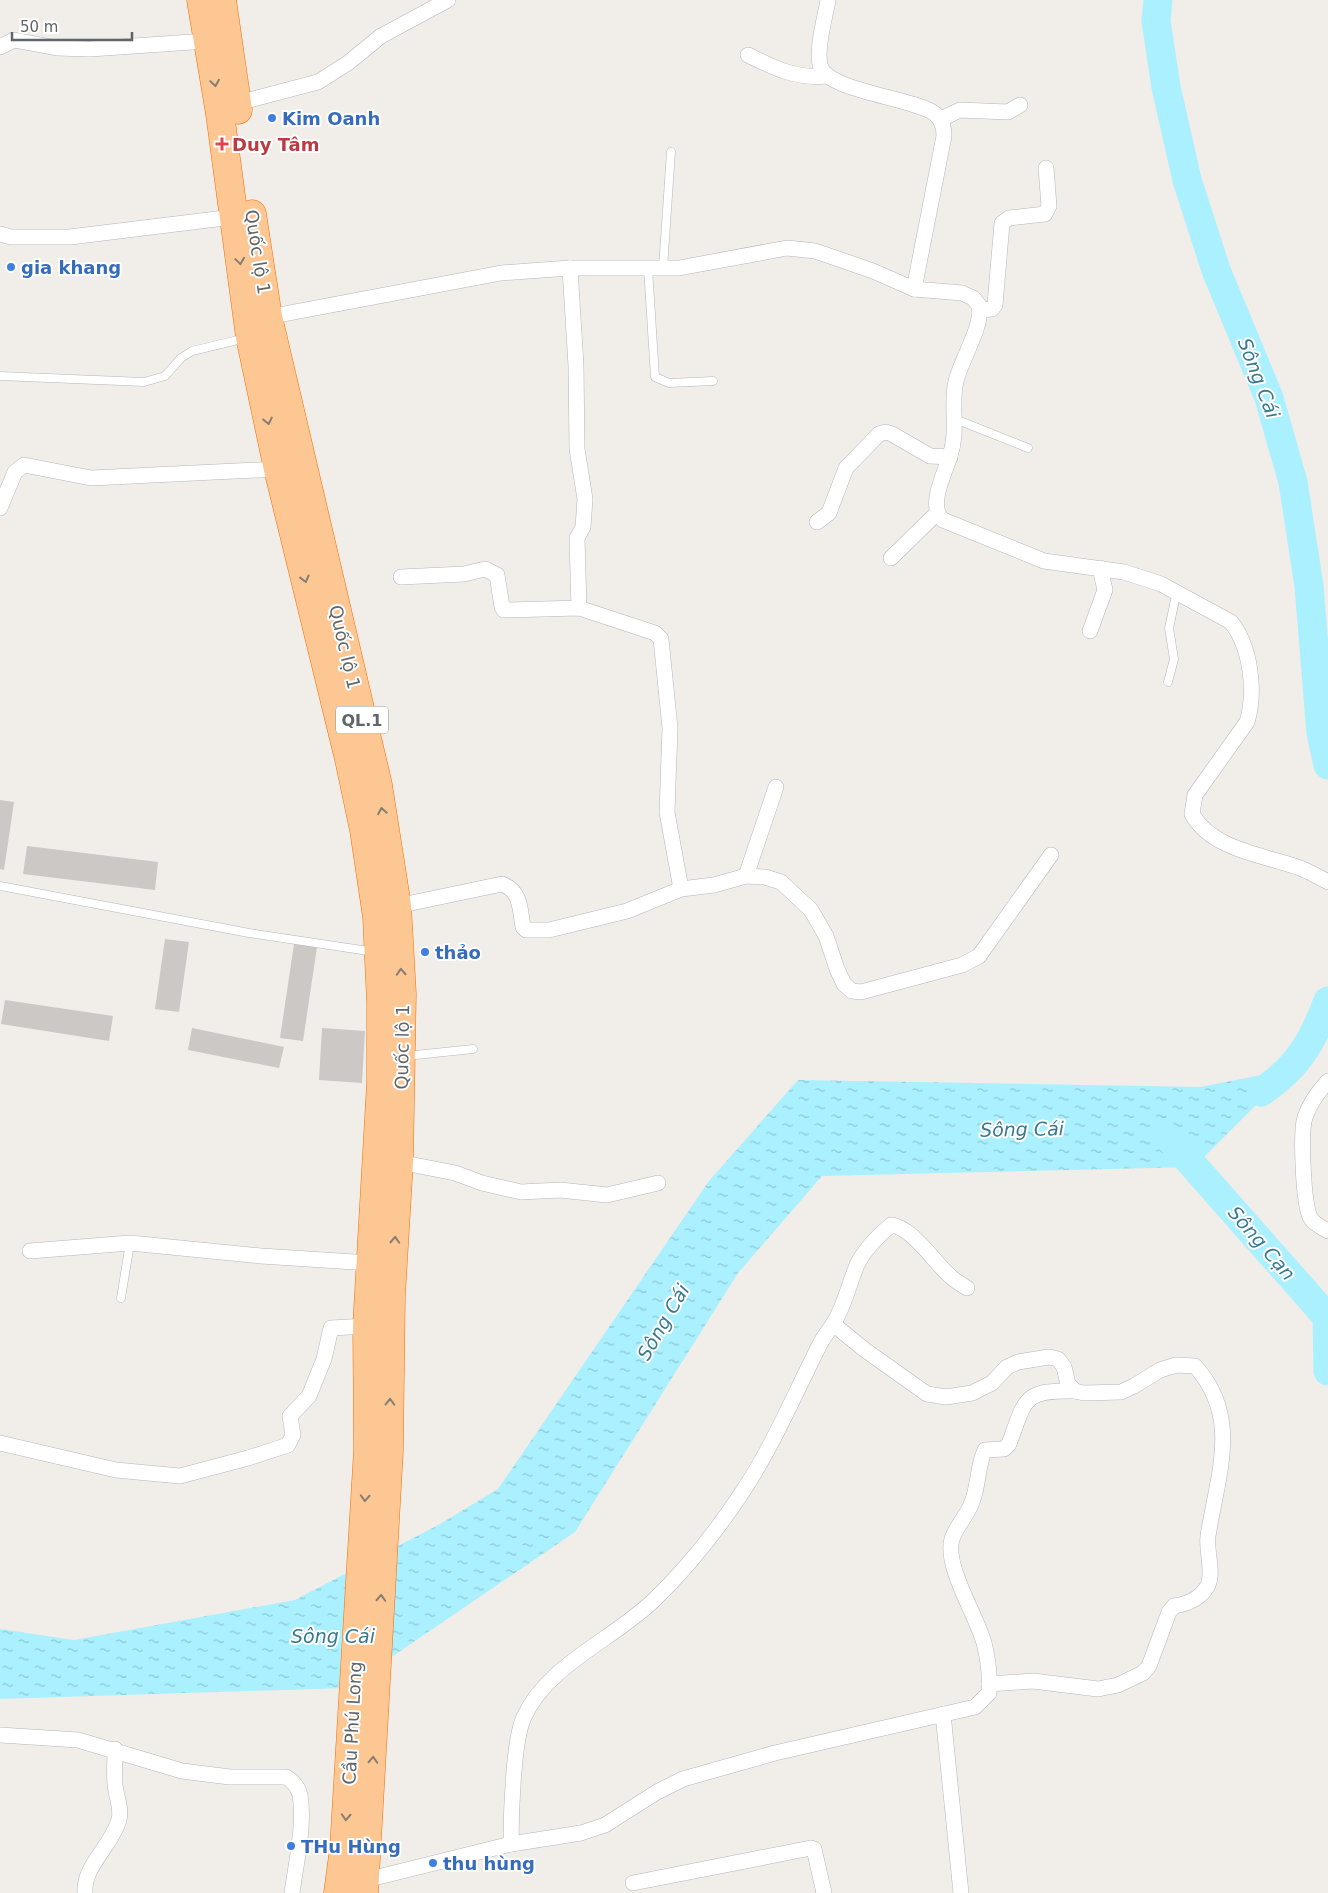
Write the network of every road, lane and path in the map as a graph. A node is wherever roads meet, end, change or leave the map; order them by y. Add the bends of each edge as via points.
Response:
1 (201, 0) edge
2 (222, 0) edge
3 (448, 0) edge
4 (828, 0) edge
5 (207, 41) junction
6 (0, 47) edge
7 (748, 55) dead end
8 (826, 76) junction
9 (238, 103) junction
10 (1020, 105) dead end
11 (940, 120) junction
12 (672, 152) dead end
13 (1046, 168) dead end
14 (243, 216) junction
15 (0, 234) edge
16 (570, 268) junction
17 (656, 268) junction
18 (914, 289) junction
19 (980, 310) junction
20 (268, 316) junction
21 (250, 337) junction
22 (0, 376) edge
23 (713, 381) dead end
24 (955, 419) junction
25 (1028, 448) dead end
26 (950, 457) junction
27 (278, 469) junction
28 (0, 508) edge
29 (937, 513) junction
30 (817, 522) dead end
31 (891, 558) dead end
32 (1100, 568) junction
33 (401, 578) dead end
34 (1177, 592) junction
35 (579, 608) junction
36 (1090, 631) dead end
37 (1168, 682) dead end
38 (776, 787) dead end
39 (1051, 855) dead end
40 (746, 876) junction
41 (1328, 882) edge
42 (0, 886) edge
43 (681, 889) junction
44 (397, 906) junction
45 (379, 953) junction
46 (473, 1049) dead end
47 (402, 1057) junction
48 (1328, 1081) edge
49 (399, 1162) junction
50 (658, 1183) dead end
51 (1328, 1231) edge
52 (130, 1243) junction
53 (30, 1251) dead end
54 (370, 1262) junction
55 (967, 1288) dead end
56 (121, 1298) dead end
57 (833, 1324) junction
58 (366, 1326) junction
59 (1075, 1391) junction
60 (0, 1443) edge
61 (379, 1450) junction
62 (990, 1684) junction
63 (943, 1714) junction
64 (0, 1735) edge
65 (115, 1749) junction
66 (511, 1844) junction
67 (356, 1846) junction
68 (633, 1882) dead end
69 (365, 1886) edge
70 (86, 1893) edge
71 (292, 1893) edge
72 (338, 1893) edge
73 (824, 1893) edge
74 (961, 1893) edge

1 - 5 highway, Quốc lộ 1 / QL.1
2 - 9 highway, Quốc lộ 1 / QL.1
3 - 9 street via 381,36 318,82
4 - 8 street via 820,58
5 - 6 street via 90,50 14,40
5 -> 14 highway, Quốc lộ 1 / QL.1
7 - 8 street via 800,77
8 - 11 street via 924,109
9 - 14 highway, Quốc lộ 1 / QL.1
10 - 11 street via 1008,112 960,110
11 - 18 street via 944,136
12 - 17 lane
13 - 19 street via 1047,212 1009,218 1002,223 995,306
14 - 15 street via 70,237 11,237
14 - 20 highway, Quốc lộ 1 / QL.1
14 -> 21 highway, Quốc lộ 1 / QL.1
16 - 17 street
16 - 20 street via 501,273
16 - 35 street via 577,449 585,499 583,527 577,538
17 - 18 street via 698,266 758,252 798,248 873,271
17 - 23 lane via 655,377 670,383
18 - 19 street via 962,293 973,298
19 - 24 street via 957,379
44 -> 20 highway, Quốc lộ 1 / QL.1 via 378,785
21 - 22 lane via 192,351 165,376 144,382
21 -> 27 highway, Quốc lộ 1 / QL.1
24 - 25 lane
24 - 26 street via 955,441
26 - 29 street via 936,502
26 - 30 street via 930,456 892,434 879,434 846,468 829,513
27 - 28 street via 92,478 24,465 15,472
27 -> 45 highway, Quốc lộ 1 / QL.1 via 349,759 377,916
29 - 31 street
29 - 32 street via 943,520 1034,558
32 - 34 street via 1124,572
32 - 36 street via 1105,590
33 - 35 street via 464,574 485,569 497,575 504,610
34 - 37 lane via 1169,628 1174,659
34 - 41 street via 1224,617 1236,629 1247,655 1252,700 1247,722 1195,795 1192,814 1221,841 1302,869
35 - 43 street via 655,633 661,639 670,728 666,812
38 - 40 street
39 - 40 street via 979,956 962,965 860,992 852,991 844,984 826,936 811,910 780,882
40 - 43 street via 714,886
42 - 45 lane
43 - 44 street via 628,911 536,931 523,927 517,893 502,884
47 -> 44 highway, Quốc lộ 1 / QL.1
45 - 54 highway, Quốc lộ 1 / QL.1 via 381,1082
46 - 47 lane
47 - 49 highway, Quốc lộ 1 / QL.1
48 - 51 street via 1317,1093 1304,1122 1303,1159 1310,1217
49 - 50 street via 455,1173 521,1192 560,1190 606,1195
61 -> 49 highway, Quốc lộ 1 / QL.1
52 - 53 street
52 - 54 street via 261,1256
52 - 56 lane
54 - 58 highway, Quốc lộ 1 / QL.1
55 - 57 street via 951,1277 924,1247 898,1226 891,1225 857,1264
57 - 59 street via 928,1394 946,1397 972,1392 992,1383 1007,1367 1049,1357 1058,1359 1064,1367 1068,1384
57 - 66 street via 770,1447 705,1543 655,1599 554,1678 524,1717 518,1738
58 - 60 street via 331,1328 324,1359 309,1396 290,1416 292,1435 288,1444 248,1458 172,1477 147,1471 116,1470
58 - 61 highway, Quốc lộ 1 / QL.1
59 - 62 street via 1034,1394 1027,1401 1009,1444 1004,1449 985,1450 972,1504 952,1538 950,1550 984,1644
59 - 62 street via 1121,1392 1160,1370 1176,1365 1195,1366 1202,1374 1217,1398 1223,1428 1220,1480 1208,1538 1209,1584 1189,1603 1174,1606 1164,1622 1149,1666 1135,1678 1098,1689 1033,1681
61 - 67 highway, Cầu Phú Long / QL.1
62 - 63 street via 989,1693 975,1706
63 - 66 street via 775,1753 682,1779 605,1825 581,1833
63 - 74 street
64 - 65 street via 78,1740
65 - 70 street via 115,1785 120,1817 105,1850 89,1870 85,1881
65 - 71 street via 182,1771 230,1777 286,1777 292,1781 300,1795 300,1837
66 - 69 street
67 - 69 highway, QL.1
67 - 72 highway, QL.1
68 - 73 street via 811,1848 814,1849

